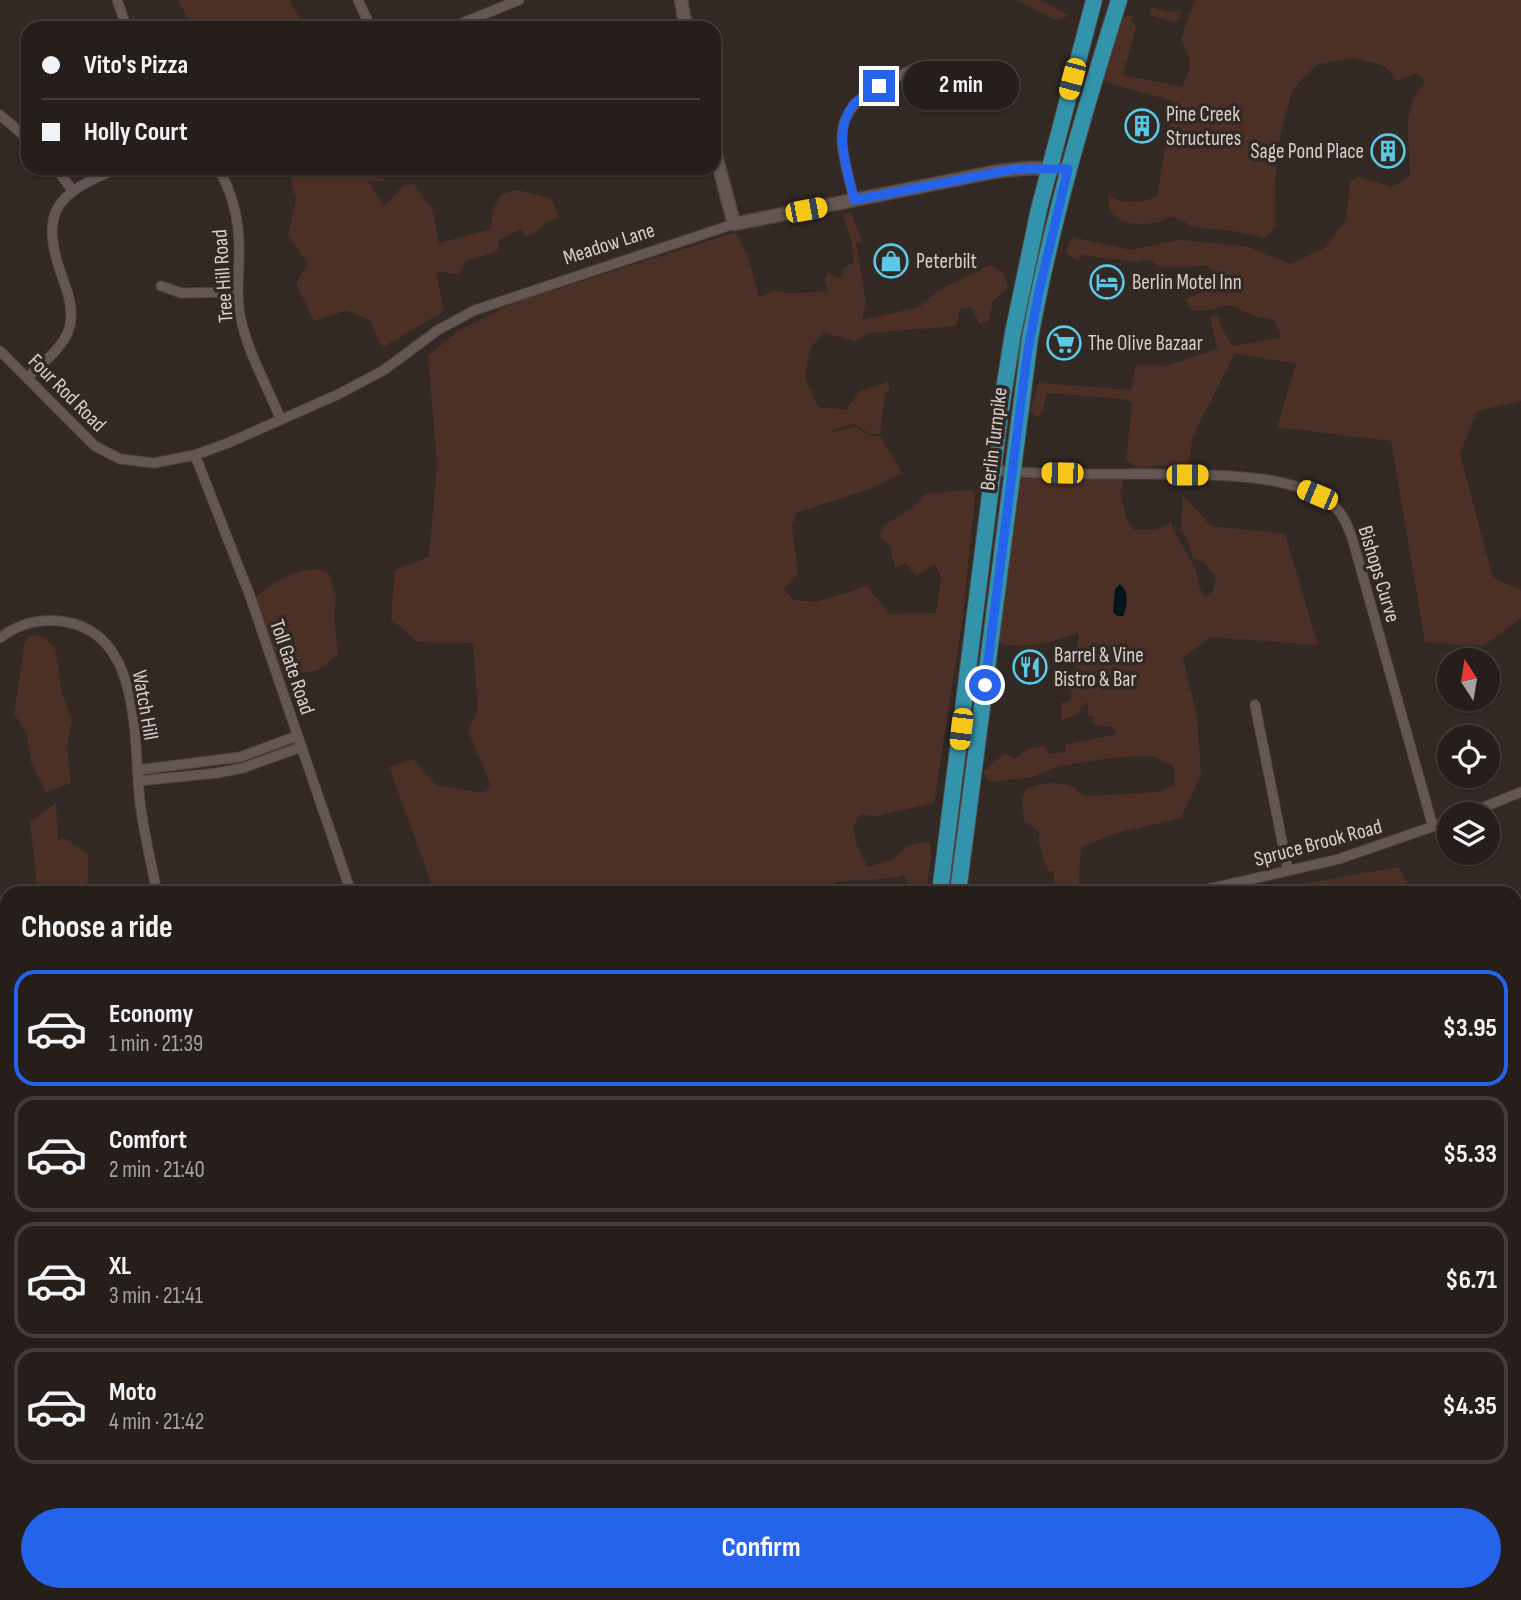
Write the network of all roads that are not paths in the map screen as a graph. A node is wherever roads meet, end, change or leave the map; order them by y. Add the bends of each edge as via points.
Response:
1 (117, 0) edge
2 (358, 0) edge
3 (519, 0) edge
4 (681, 0) edge
5 (1094, 0) edge
6 (1119, 0) edge
7 (124, 21) edge
8 (368, 21) edge
9 (467, 21) edge
10 (685, 21) edge
11 (919, 66) dead end
12 (0, 115) edge
13 (21, 133) edge
14 (1049, 168) junction
15 (1068, 169) junction
16 (61, 175) edge
17 (104, 175) edge
18 (221, 175) edge
19 (721, 175) edge
20 (72, 190) junction
21 (854, 200) junction
22 (734, 224) junction
23 (161, 286) dead end
24 (237, 292) junction
25 (0, 351) edge
26 (27, 378) junction
27 (281, 420) junction
28 (195, 455) junction
29 (993, 470) junction
30 (1012, 472) junction
31 (0, 638) edge
32 (1255, 705) dead end
33 (297, 736) junction
34 (301, 747) junction
35 (266, 749) junction
36 (269, 760) junction
37 (190, 765) junction
38 (138, 776) junction
39 (191, 776) junction
40 (1521, 792) edge
41 (1496, 802) edge
42 (1437, 826) edge
43 (1433, 827) junction
44 (1288, 871) junction
45 (156, 886) edge
46 (349, 886) edge
47 (941, 886) edge
48 (959, 886) edge
49 (1222, 886) edge

1 - 7 street
2 - 8 street
3 - 9 street
4 - 10 street
5 - 14 highway, Berlin Turnpike
6 - 15 highway, Berlin Turnpike
11 - 21 street via 854,104 844,123 842,141
12 - 13 street
14 - 15 street, Meadow Lane
14 - 21 street, Meadow Lane via 999,172
14 - 29 highway, Berlin Turnpike via 1013,332
15 - 30 highway, Berlin Turnpike via 1023,377
16 - 20 street
17 - 20 street
18 - 24 street, Tree Hill Road via 238,226
19 - 22 street
20 - 26 street via 56,210 51,237 70,297 71,322 61,344
21 - 22 street, Meadow Lane
22 - 27 street, Meadow Lane via 475,310 438,330 384,370
23 - 24 street via 181,293
24 - 27 street, Tree Hill Road via 244,330
25 - 26 street, Four Rod Road
26 - 28 street, Four Rod Road via 107,453 154,463
27 - 28 street, Meadow Lane
28 - 33 street, Toll Gate Road via 238,563
29 - 30 street, Bishops Curve
29 - 47 highway, Berlin Turnpike
30 - 43 street, Bishops Curve via 1234,476 1301,488 1328,501 1353,541
30 - 48 highway, Berlin Turnpike
31 - 38 street, Watch Hill via 18,626 55,620 88,630 107,645 126,678
32 - 44 street
33 - 34 street, Toll Gate Road
33 - 35 street
34 - 36 street
34 - 46 street, Toll Gate Road
35 - 36 street
35 - 37 street
36 - 39 street
37 - 38 street
37 - 39 street
38 - 39 street
38 - 45 street, Watch Hill
40 - 41 street
42 - 43 street, Spruce Brook Road
43 - 44 street, Spruce Brook Road
44 - 49 street, Spruce Brook Road

